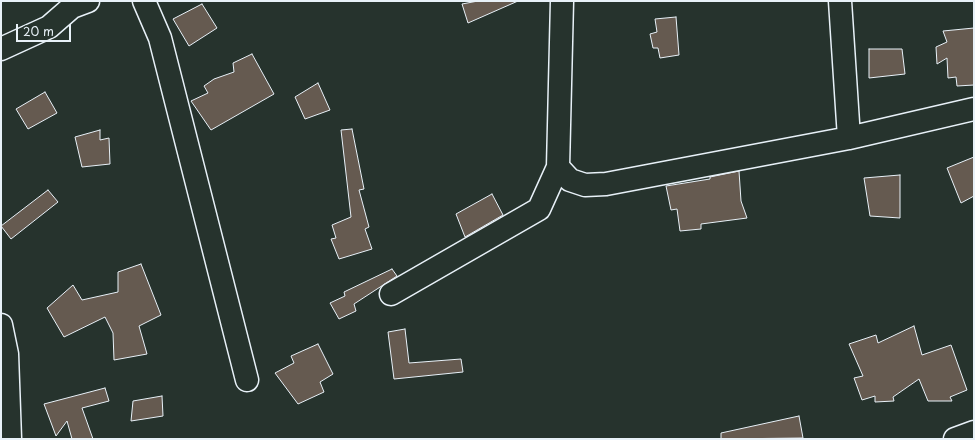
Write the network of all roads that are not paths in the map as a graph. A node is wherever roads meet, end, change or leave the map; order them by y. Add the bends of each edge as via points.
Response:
1 (144, 1) edge
2 (562, 1) edge
3 (840, 1) edge
4 (78, 3) edge
5 (1, 49) edge
6 (974, 109) edge
7 (849, 138) junction
8 (558, 167) junction
9 (391, 294) dead end
10 (1, 325) edge
11 (247, 380) dead end
12 (974, 432) edge
13 (10, 439) edge
14 (955, 439) edge

1 - 11 street via 160,38
2 - 8 street
3 - 7 street
4 - 5 street via 49,27
6 - 7 street
7 - 8 street via 606,184 585,185 570,180
8 - 9 street via 539,209
10 - 13 street via 7,354
12 - 14 street

